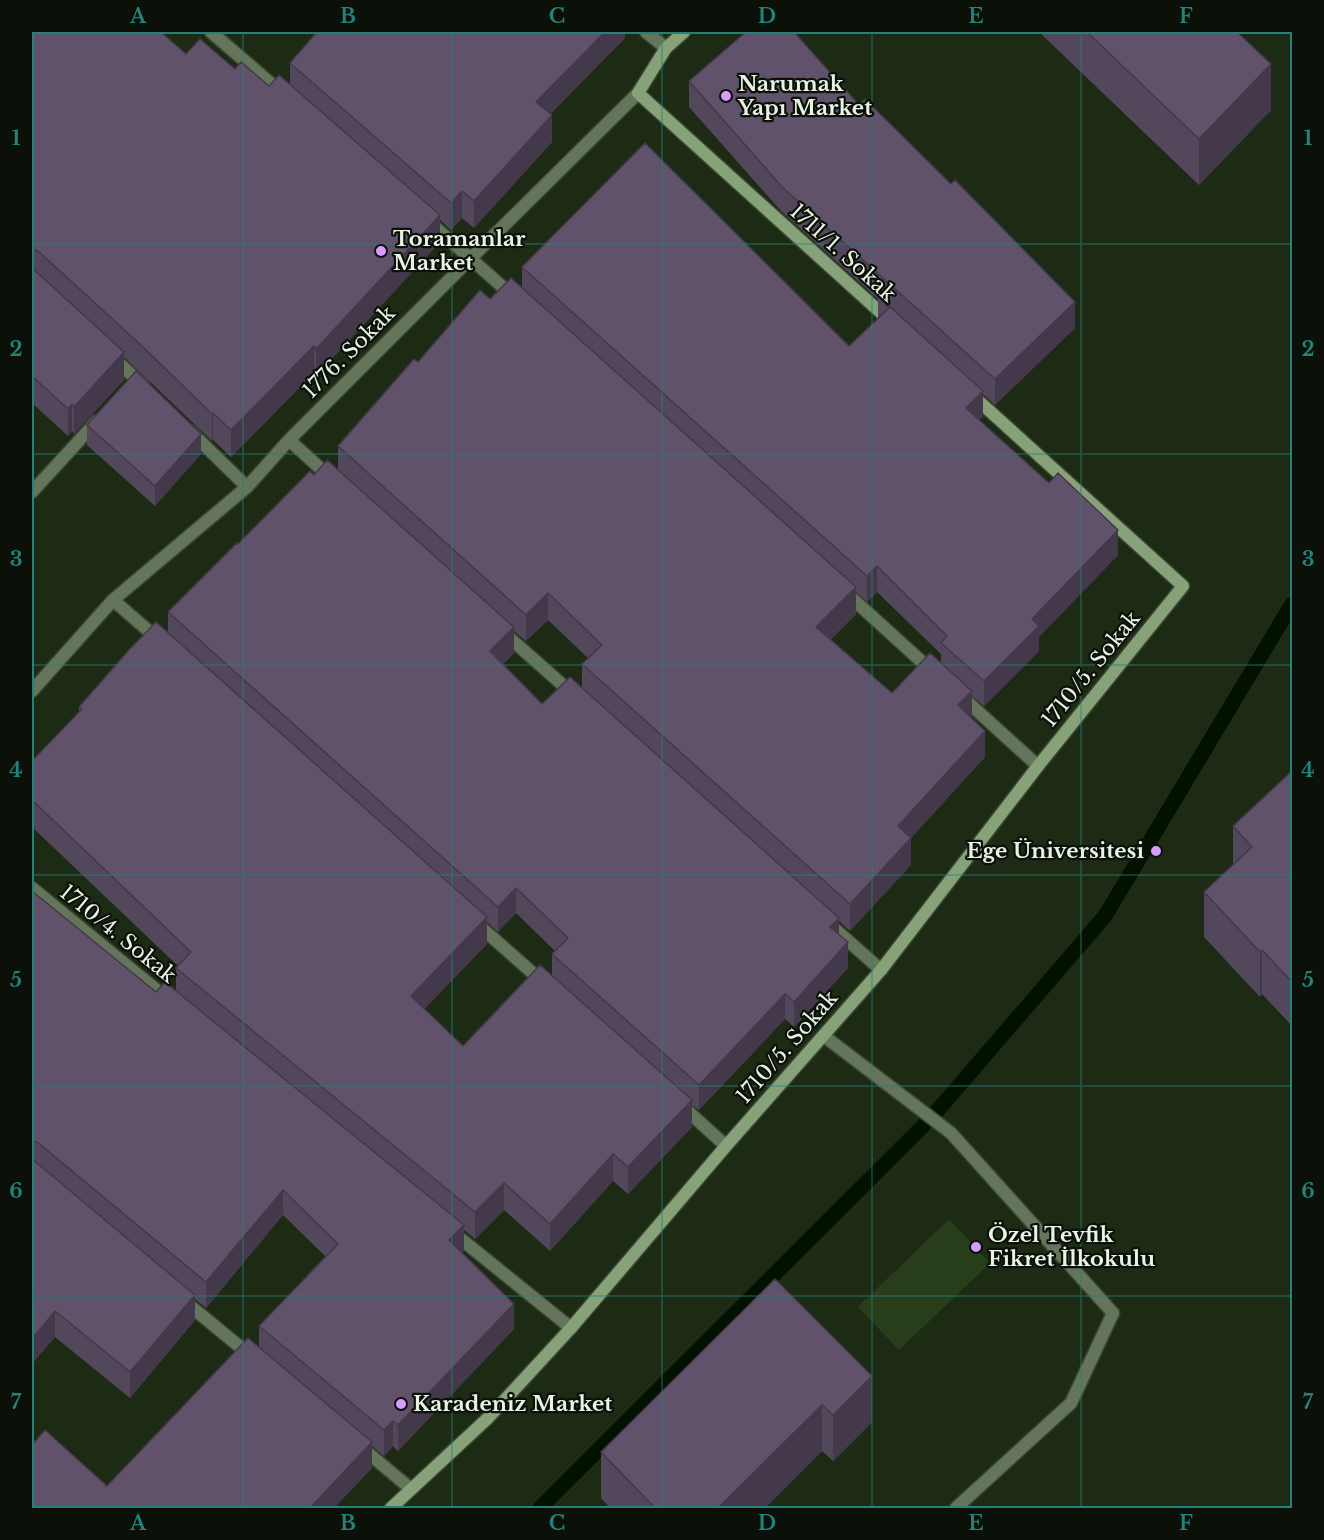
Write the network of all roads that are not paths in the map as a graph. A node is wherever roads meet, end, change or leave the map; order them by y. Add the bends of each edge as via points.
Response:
1 (211, 32) edge
2 (646, 32) edge
3 (684, 32) edge
4 (666, 48) junction
5 (638, 93) junction
6 (293, 103) edge
7 (417, 211) edge
8 (471, 258) junction
9 (524, 305) edge
10 (901, 332) edge
11 (102, 347) edge
12 (963, 387) edge
13 (153, 395) edge
14 (105, 412) edge
15 (179, 420) edge
16 (289, 440) junction
17 (247, 488) junction
18 (342, 488) edge
19 (32, 492) edge
20 (834, 583) edge
21 (113, 600) junction
22 (492, 622) edge
23 (167, 647) edge
24 (32, 691) edge
25 (580, 701) edge
26 (1038, 766) junction
27 (32, 888) edge
28 (819, 915) edge
29 (469, 916) edge
30 (881, 970) junction
31 (549, 987) edge
32 (178, 1007) edge
33 (824, 1036) junction
34 (673, 1098) edge
35 (726, 1146) junction
36 (443, 1224) edge
37 (176, 1294) edge
38 (571, 1328) junction
39 (257, 1361) edge
40 (348, 1436) edge
41 (411, 1489) junction
42 (391, 1509) edge
43 (956, 1509) edge

1 - 6 street
2 - 4 street
3 - 4 street, 1776. Sokak
4 - 5 street, 1776. Sokak
5 - 8 street, 1776. Sokak
5 - 10 street, 1711/1. Sokak
7 - 8 street
8 - 9 street
8 - 16 street, 1776. Sokak
11 - 13 street via 133,383
12 - 26 street, 1710/5. Sokak via 1183,585
14 - 19 street
15 - 17 street
16 - 17 street, 1776. Sokak
16 - 18 street
17 - 21 street, 1776. Sokak
20 - 26 street
21 - 23 street
21 - 24 street, 1776. Sokak
22 - 25 street
26 - 30 street, 1710/5. Sokak
27 - 32 street, 1710/4. Sokak
28 - 30 street
29 - 31 street
30 - 33 street, 1710/5. Sokak
33 - 35 street, 1710/5. Sokak
33 - 43 street via 951,1133 1113,1313 1071,1403
34 - 35 street
35 - 38 street, 1710/5. Sokak
36 - 38 street
37 - 39 street
38 - 41 street, 1710/5. Sokak via 488,1418
40 - 41 street
41 - 42 street, 1710/5. Sokak

